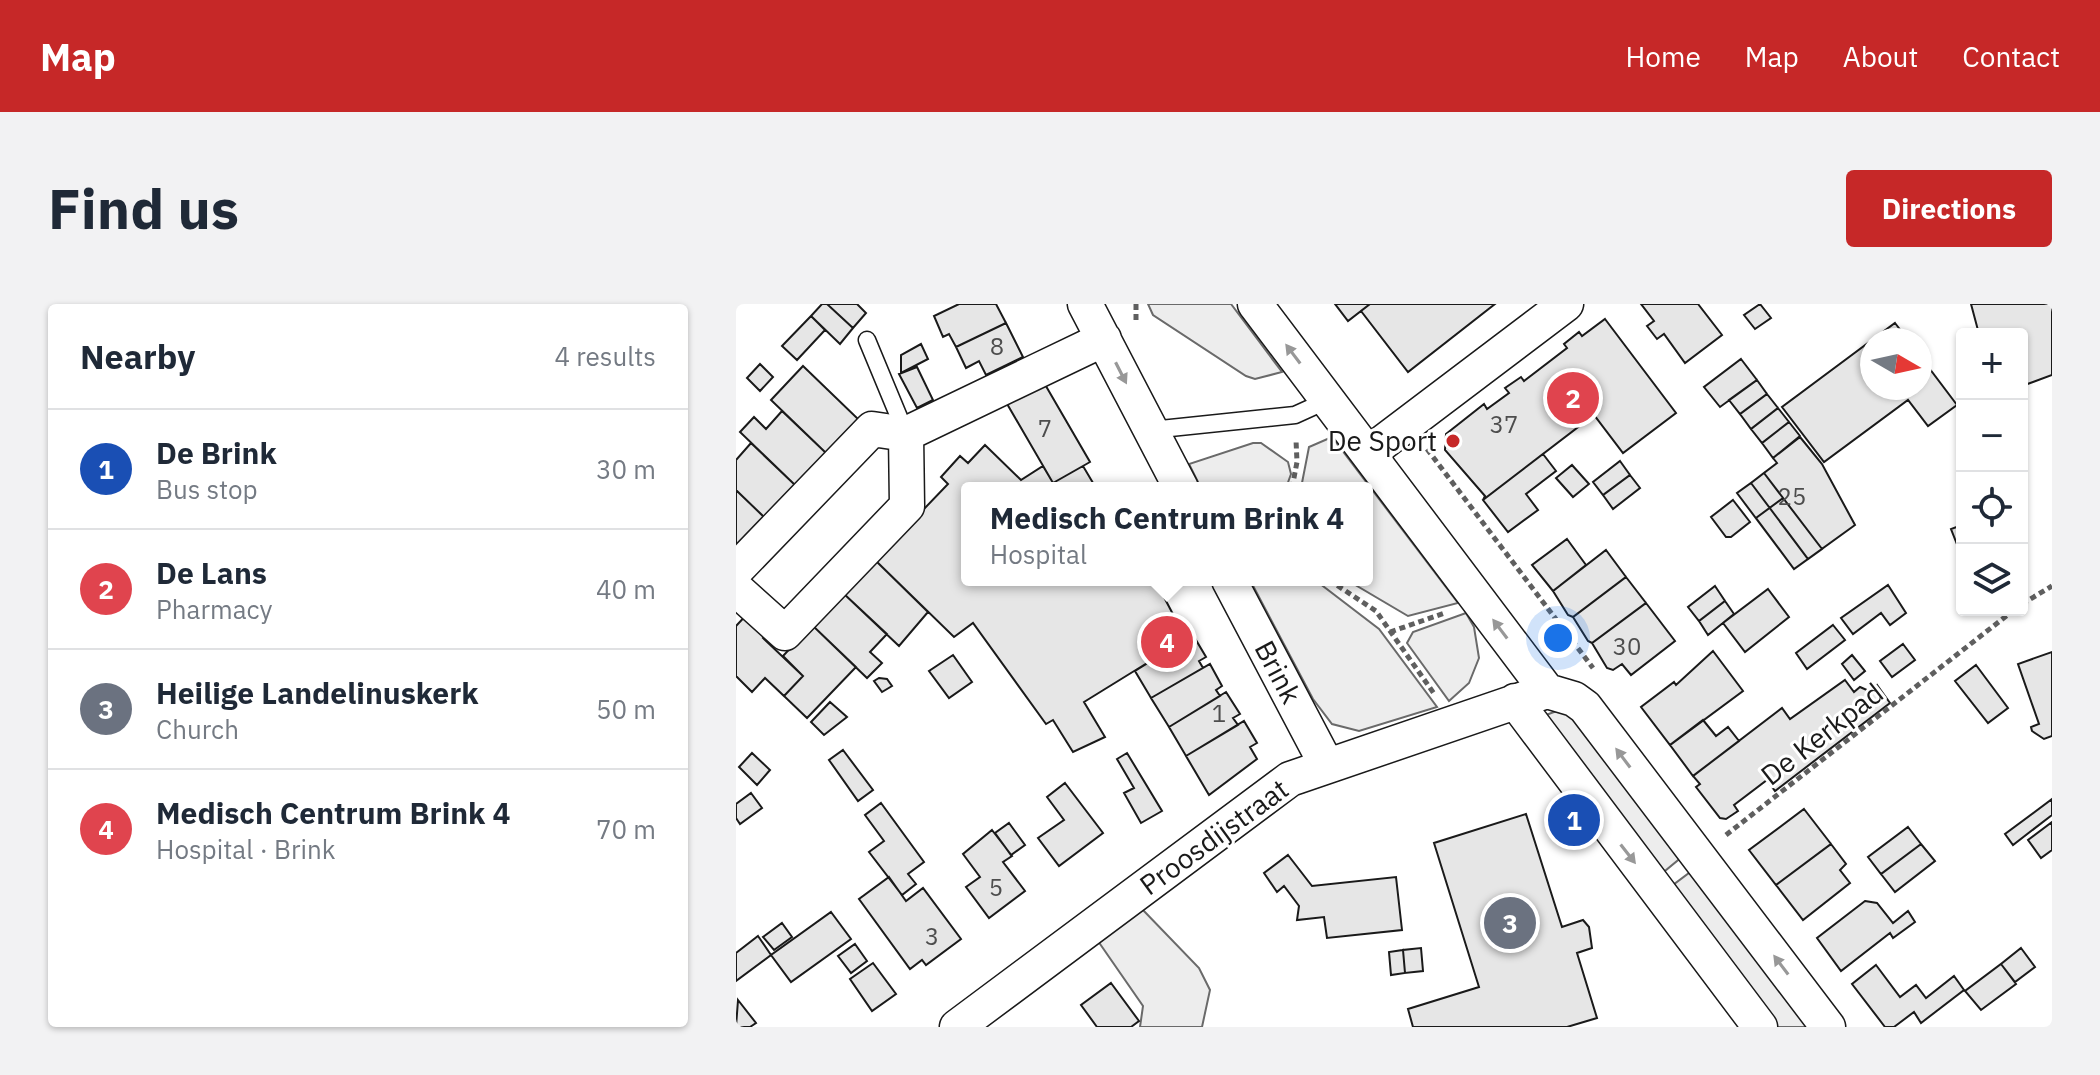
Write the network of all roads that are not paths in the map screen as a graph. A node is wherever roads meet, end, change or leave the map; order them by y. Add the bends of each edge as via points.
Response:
1 (1085, 304) edge
2 (1255, 304) edge
3 (1566, 304) edge
4 (1104, 339) junction
5 (867, 340) dead end
6 (1328, 400) junction
7 (1151, 430) junction
8 (906, 434) junction
9 (1369, 453) junction
10 (1178, 482) edge
11 (736, 570) edge
12 (1232, 586) edge
13 (736, 589) edge
14 (1547, 691) junction
15 (1515, 701) junction
16 (1326, 764) junction
17 (957, 1027) edge
18 (1760, 1027) edge
19 (1828, 1027) edge

1 - 4 street
6 -> 2 street
3 - 9 street
4 -> 7 street
4 - 8 street
5 - 8 lane
6 - 7 lane via 1295,415
6 - 9 street
7 - 10 street
8 - 11 street via 872,429
8 - 13 street via 907,506 785,633
14 -> 9 street
12 - 16 street, Brink
14 - 15 street, Proosdijstraat
19 -> 14 street via 1585,707
15 - 16 street, Proosdijstraat
15 -> 18 street
16 - 17 street, Proosdijstraat via 1290,779

